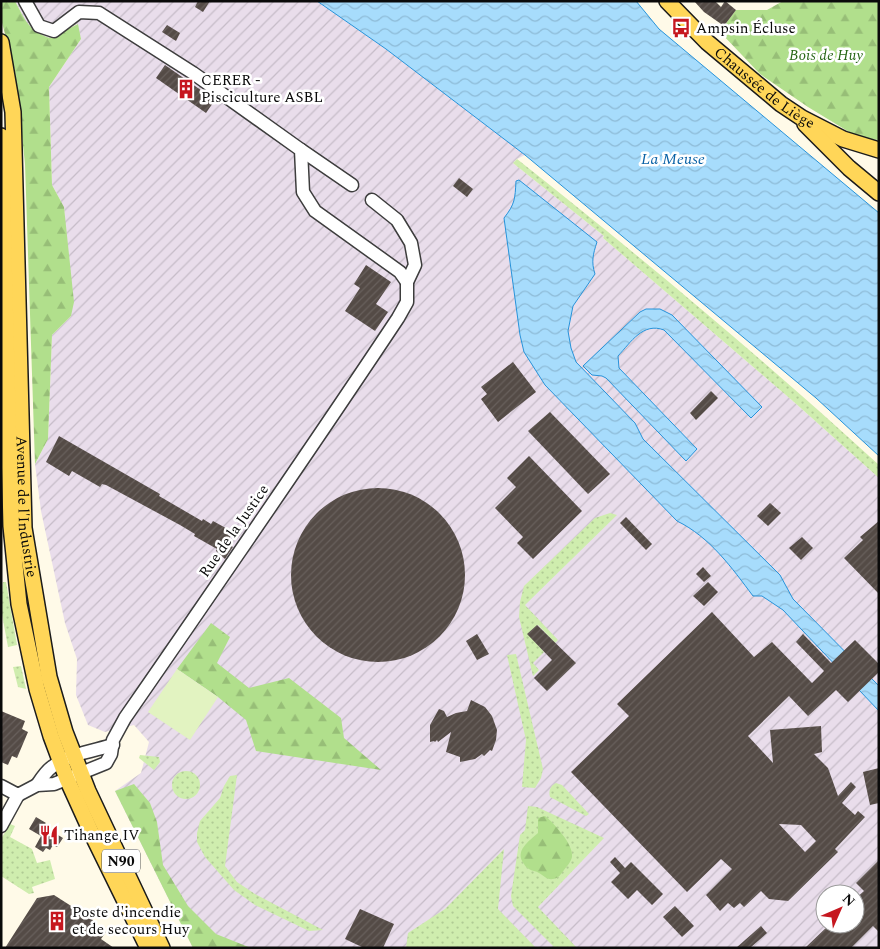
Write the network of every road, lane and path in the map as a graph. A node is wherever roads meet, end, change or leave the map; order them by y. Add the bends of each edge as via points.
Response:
1 (25, 1) edge
2 (667, 1) edge
3 (1, 42) edge
4 (802, 118) junction
5 (1, 136) edge
6 (301, 150) junction
7 (879, 150) edge
8 (352, 185) dead end
9 (879, 192) edge
10 (372, 200) dead end
11 (407, 282) junction
12 (113, 745) junction
13 (67, 759) junction
14 (69, 779) junction
15 (37, 785) junction
16 (1, 786) edge
17 (18, 795) junction
18 (1, 826) edge
19 (148, 948) edge
20 (162, 948) edge

1 - 6 street via 39,26 54,31 79,12 99,13 193,73
2 - 4 main road, Chaussée de Liège via 707,42
3 - 13 main road, Avenue de l'Industrie / N90 via 13,112 24,528 49,677 65,732
4 - 7 main road, Chaussée de Liège via 844,139
4 - 9 main road via 842,162
5 - 13 main road, Avenue de l'Industrie / N90 via 10,526 19,604 34,672 51,736
6 - 8 street
6 - 11 street via 303,192 315,211 400,272
10 - 11 street, Rue de la Justice via 397,220 411,243 415,265
11 - 12 street, Rue de la Justice via 407,302 398,318 129,712
12 - 13 street
12 - 14 street, Rue de la Justice via 106,763
13 - 14 main road, Avenue de l'Industrie / N90
13 - 15 street via 48,770
14 - 15 street, Rue de la Justice
14 - 19 main road, Avenue de l'Industrie / N90
14 - 20 main road, Avenue de l'Industrie / N90
15 - 17 street
16 - 17 street
17 - 18 street

